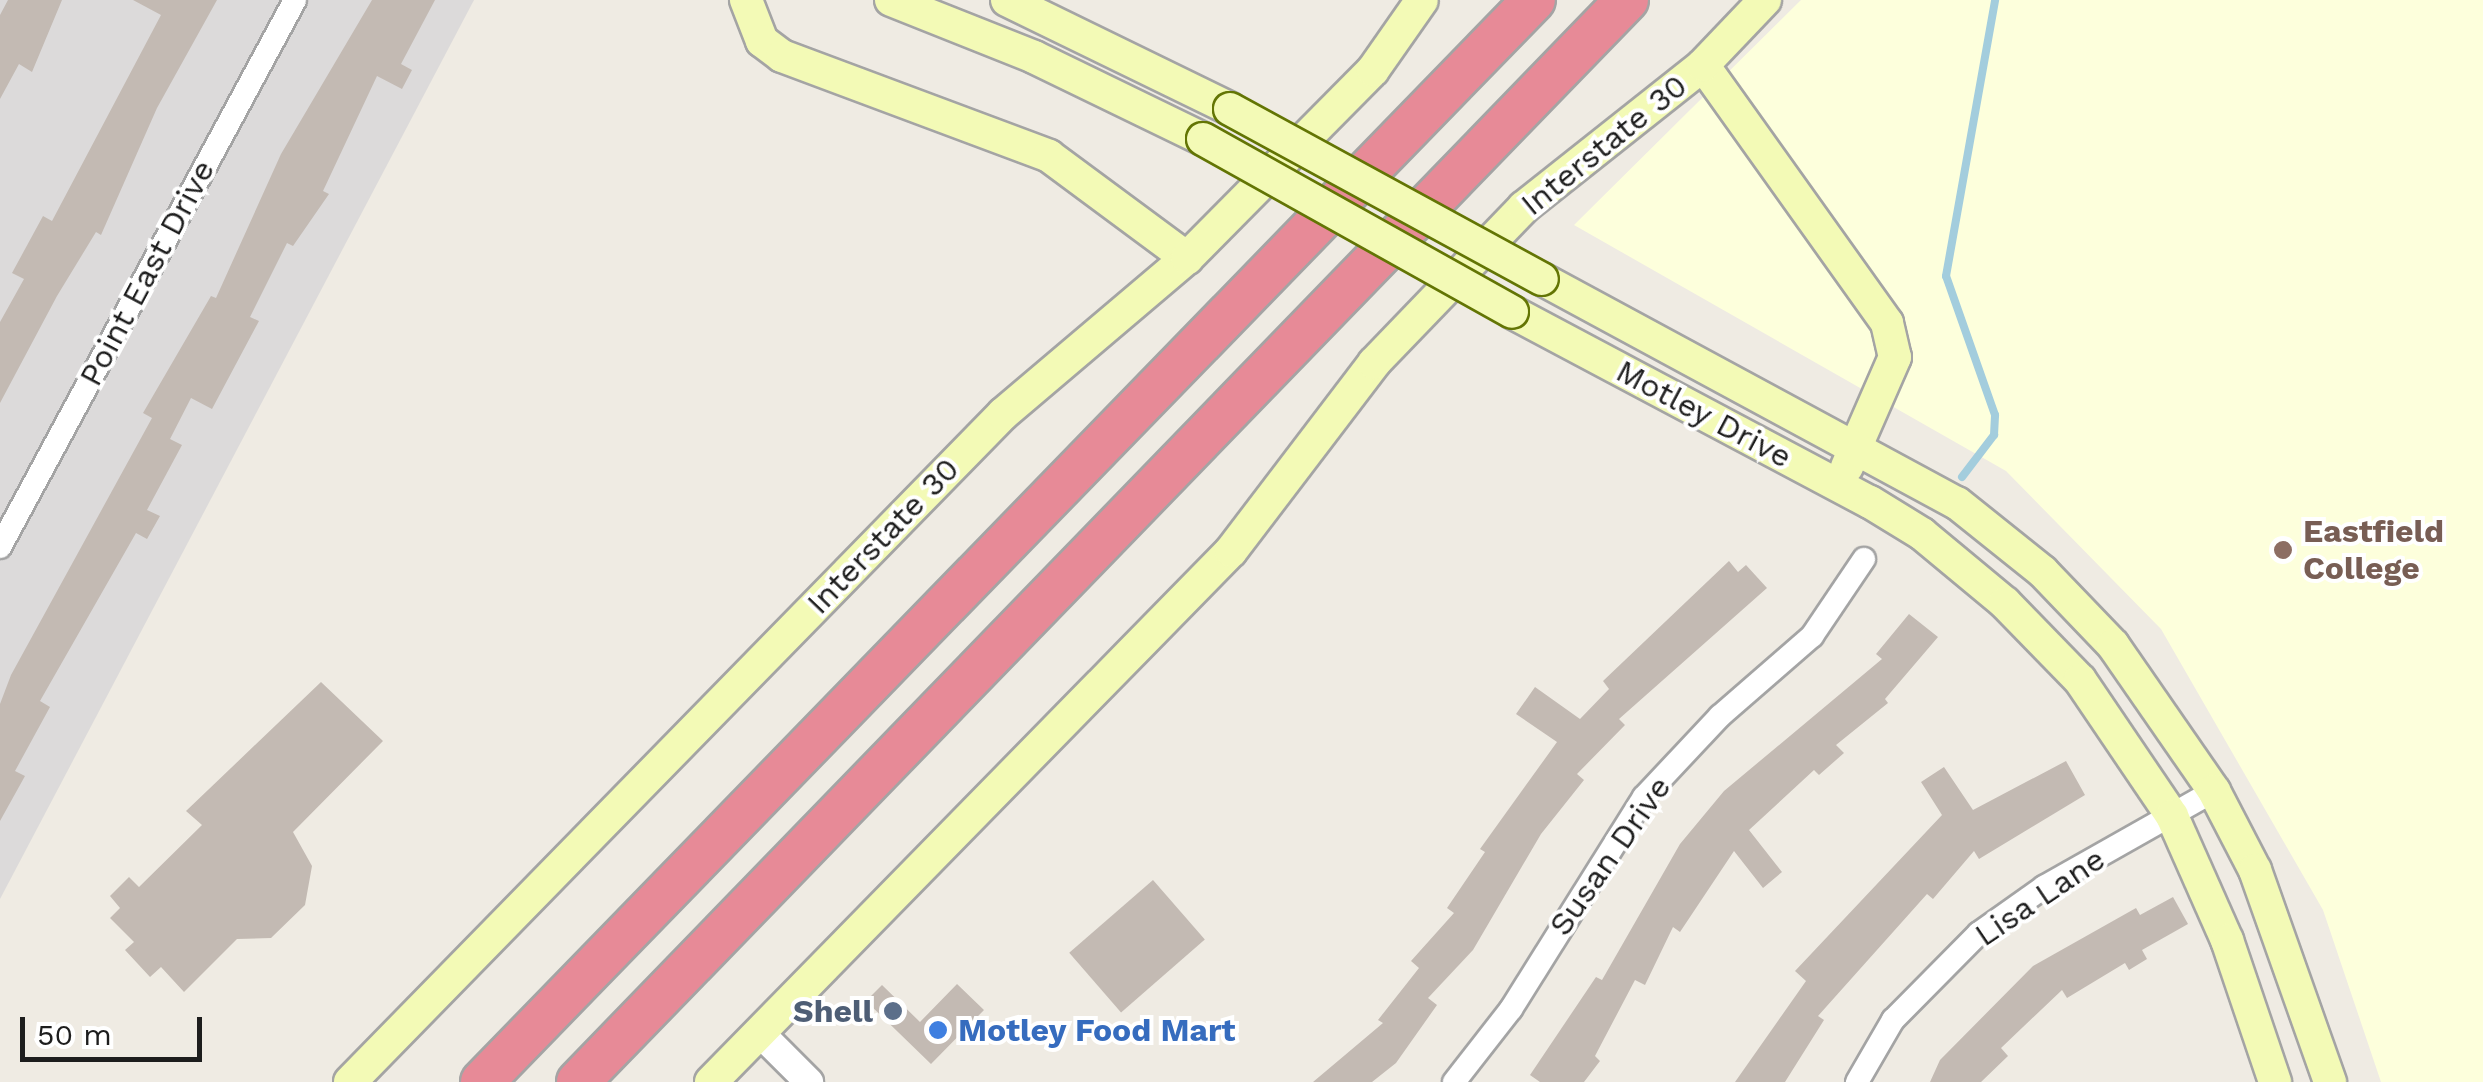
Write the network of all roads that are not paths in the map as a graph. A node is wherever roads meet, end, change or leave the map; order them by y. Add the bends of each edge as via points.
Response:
1 (295, 0) edge
2 (746, 0) edge
3 (891, 0) edge
4 (1007, 0) edge
5 (1422, 0) edge
6 (1534, 0) edge
7 (1628, 0) edge
8 (1765, 0) edge
9 (1703, 65) junction
10 (1187, 258) junction
11 (1857, 447) junction
12 (1838, 484) junction
13 (0, 548) edge
14 (1864, 559) dead end
15 (2214, 791) junction
16 (2172, 816) junction
17 (759, 1032) junction
18 (350, 1082) edge
19 (482, 1082) edge
20 (578, 1082) edge
21 (711, 1082) edge
22 (808, 1082) edge
23 (1454, 1082) edge
24 (1857, 1082) edge
25 (2275, 1082) edge
26 (2330, 1082) edge

1 - 13 street, Point East Drive
2 - 10 main road via 762,40 782,56 1049,156
3 - 12 main road, Motley Drive, bridge via 1034,57 1203,139
4 - 11 main road, Motley Drive, bridge via 1230,110
5 - 10 main road, Interstate 30 via 1373,70
6 - 19 highway
7 - 20 highway
8 - 9 main road, Interstate 30
9 - 11 main road via 1887,323 1895,358
9 - 17 main road, Interstate 30 via 1585,152 1510,221 1374,363 1230,551
10 - 18 main road, Interstate 30 via 1003,414
11 - 12 main road
11 - 15 main road, Motley Drive via 1957,503 2043,572 2114,646
12 - 16 main road, Motley Drive via 1922,534 2005,603 2080,680
14 - 23 street, Susan Drive via 1812,636 1720,716 1644,797 1511,1009
15 - 16 street, Lisa Lane
15 - 26 main road, Motley Drive via 2256,870
16 - 24 street, Lisa Lane via 2044,887 1979,933 1893,1020
16 - 25 main road, Motley Drive via 2228,940
17 - 21 main road, Interstate 30
17 - 22 street

